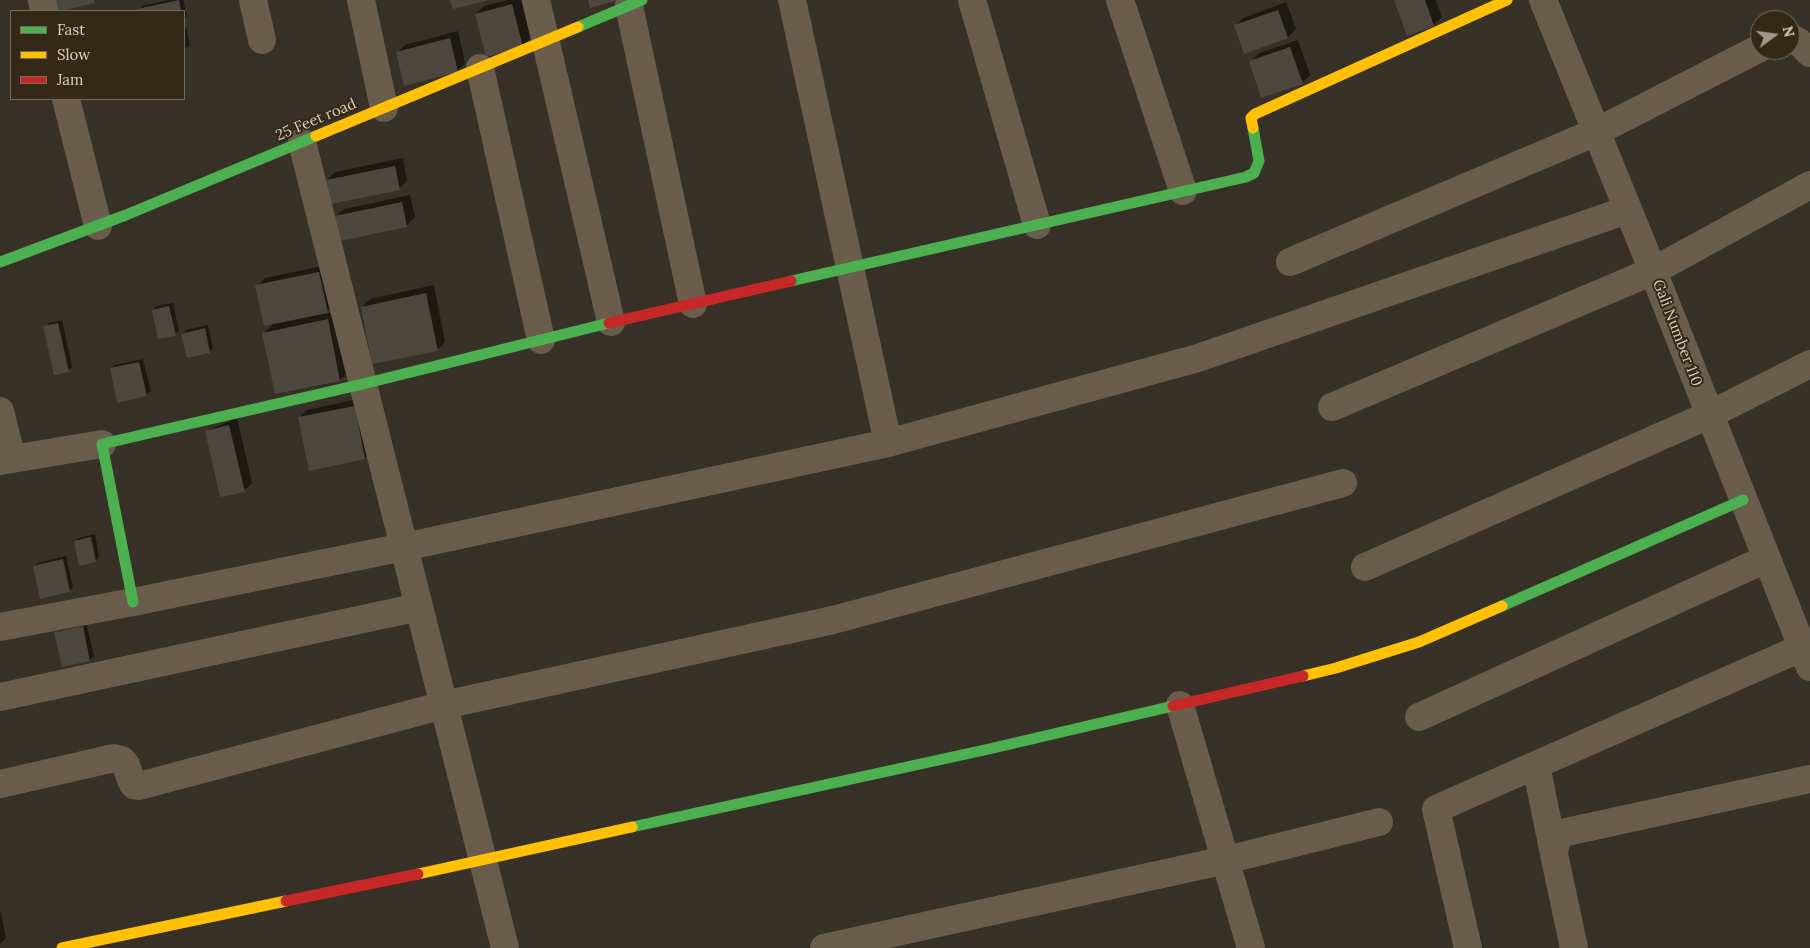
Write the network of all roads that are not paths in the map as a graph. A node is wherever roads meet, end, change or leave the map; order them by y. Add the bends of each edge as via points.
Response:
1 (253, 0) edge
2 (361, 0) edge
3 (536, 0) edge
4 (792, 0) edge
5 (972, 0) edge
6 (1120, 0) edge
7 (1506, 0) edge
8 (1543, 0) edge
9 (635, 3) edge
10 (262, 40) dead end
11 (545, 41) junction
12 (1800, 43) edge
13 (1750, 53) edge
14 (1810, 53) edge
15 (480, 68) junction
16 (66, 100) edge
17 (384, 108) junction
18 (1596, 132) junction
19 (302, 142) junction
20 (1810, 186) edge
21 (1183, 191) junction
22 (1627, 210) junction
23 (1036, 225) junction
24 (98, 226) junction
25 (0, 262) edge
26 (1290, 262) dead end
27 (850, 268) junction
28 (1653, 271) junction
29 (693, 304) junction
30 (611, 322) junction
31 (541, 340) junction
32 (1810, 364) edge
33 (363, 384) junction
34 (1332, 407) dead end
35 (0, 411) edge
36 (1709, 415) junction
37 (888, 443) junction
38 (102, 444) junction
39 (6, 460) edge
40 (1343, 483) dead end
41 (1743, 500) junction
42 (404, 547) junction
43 (1766, 559) junction
44 (1365, 567) dead end
45 (133, 602) junction
46 (419, 607) junction
47 (0, 627) edge
48 (1807, 653) edge
49 (0, 697) edge
50 (444, 704) junction
51 (1180, 705) junction
52 (1419, 717) dead end
53 (1536, 765) junction
54 (1810, 779) edge
55 (0, 784) edge
56 (1379, 822) dead end
57 (1554, 854) junction
58 (484, 860) junction
59 (1226, 860) junction
60 (62, 948) edge
61 (506, 948) edge
62 (824, 948) edge
63 (1252, 948) edge
64 (1468, 948) edge
65 (1574, 948) edge

1 - 10 street
2 - 17 street
3 - 11 street
4 - 27 street
5 - 23 street
6 - 21 street
7 - 21 street via 1255,114 1251,118 1259,161 1254,173
8 - 18 street, Gali Number 110
9 - 11 street, 25 Feet road
9 - 29 street
11 - 15 street, 25 Feet road
11 - 30 street
12 - 14 street
13 - 18 street
15 - 17 street, 25 Feet road
15 - 31 street
16 - 24 street
17 - 19 street, 25 Feet road
18 - 22 street, Gali Number 110
18 - 26 street
19 - 24 street, 25 Feet road
19 - 33 street
20 - 28 street
21 - 23 street
22 - 28 street, Gali Number 110
22 - 37 street via 1198,358
23 - 27 street
24 - 25 street, 25 Feet road
27 - 29 street
27 - 37 street
28 - 34 street
28 - 36 street, Gali Number 110
29 - 30 street
30 - 31 street
31 - 33 street
32 - 36 street
33 - 38 street
33 - 42 street
35 - 39 street
36 - 41 street, Gali Number 110
36 - 44 street
37 - 42 street
38 - 39 street
38 - 45 street
40 - 50 street via 834,620
41 - 43 street, Gali Number 110
41 - 51 street via 1419,642 1336,668
42 - 45 street
42 - 46 street
43 - 48 street, Gali Number 110
43 - 52 street
45 - 47 street
46 - 49 street
46 - 50 street
48 - 53 street
50 - 55 street via 139,786 134,785 122,760 114,758
50 - 58 street
51 - 58 street
51 - 59 street
53 - 57 street
53 - 64 street via 1436,809
54 - 57 street via 1570,830 1562,833
56 - 59 street
57 - 65 street
58 - 60 street
58 - 61 street
59 - 62 street
59 - 63 street

